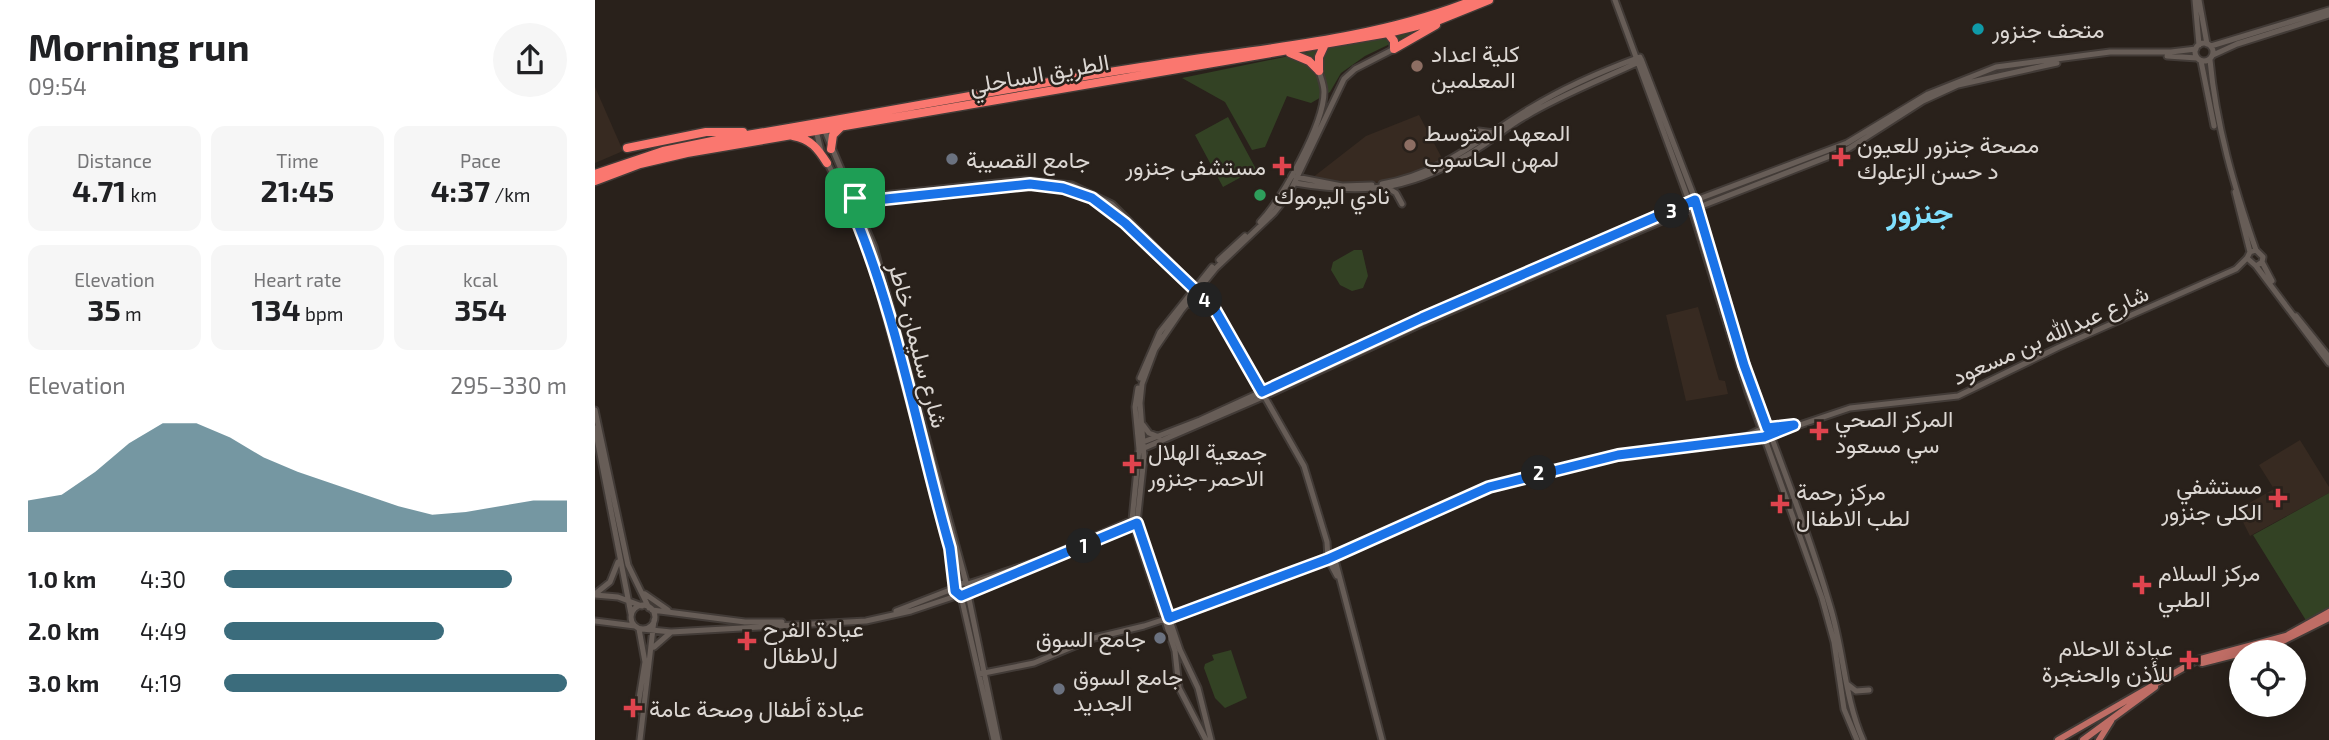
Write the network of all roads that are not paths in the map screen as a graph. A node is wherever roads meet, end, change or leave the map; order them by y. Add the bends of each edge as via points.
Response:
1 (1474, 0) edge
2 (1489, 0) edge
3 (1617, 0) edge
4 (2197, 0) edge
5 (2329, 10) edge
6 (1454, 15) junction
7 (2329, 15) edge
8 (1386, 30) junction
9 (1339, 36) junction
10 (1325, 44) junction
11 (2209, 45) junction
12 (2197, 47) junction
13 (1394, 48) junction
14 (1282, 52) junction
15 (2211, 58) junction
16 (2199, 59) junction
17 (1639, 60) junction
18 (1319, 71) junction
19 (850, 124) junction
20 (820, 126) junction
21 (1479, 131) dead end
22 (760, 133) junction
23 (1494, 133) junction
24 (783, 135) junction
25 (627, 148) dead end
26 (831, 149) junction
27 (827, 163) junction
28 (1303, 166) junction
29 (595, 174) edge
30 (1294, 179) junction
31 (595, 181) edge
32 (1309, 182) junction
33 (1382, 187) junction
34 (1289, 194) junction
35 (856, 200) junction
36 (876, 200) junction
37 (849, 202) junction
38 (1402, 204) dead end
39 (1693, 205) junction
40 (865, 220) junction
41 (2251, 253) junction
42 (2262, 262) junction
43 (2254, 265) junction
44 (2237, 269) junction
45 (1182, 273) junction
46 (1206, 274) junction
47 (1196, 289) junction
48 (1186, 304) junction
49 (1212, 306) junction
50 (2329, 357) edge
51 (2329, 363) edge
52 (1264, 394) junction
53 (595, 410) edge
54 (1143, 424) junction
55 (595, 428) edge
56 (1766, 432) junction
57 (1159, 437) junction
58 (1142, 446) junction
59 (1135, 522) junction
60 (1330, 555) junction
61 (619, 559) junction
62 (956, 587) junction
63 (968, 587) junction
64 (642, 592) junction
65 (595, 595) edge
66 (960, 596) junction
67 (627, 600) junction
68 (642, 606) junction
69 (651, 609) junction
70 (669, 610) junction
71 (2329, 612) edge
72 (631, 614) junction
73 (2329, 618) edge
74 (1166, 619) junction
75 (654, 620) junction
76 (595, 621) edge
77 (639, 628) junction
78 (654, 632) junction
79 (671, 632) junction
80 (653, 650) junction
81 (1189, 668) junction
82 (1177, 672) junction
83 (981, 674) junction
84 (1845, 682) junction
85 (1869, 690) dead end
86 (2117, 714) junction
87 (2077, 730) junction
88 (2092, 737) edge
89 (638, 740) edge
90 (996, 740) edge
91 (1209, 740) edge
92 (1382, 740) edge
93 (1857, 740) edge
94 (1863, 740) edge
95 (2059, 740) edge
96 (2083, 740) edge
97 (2099, 740) edge

1 - 8 highway, الطريق الساحلي
2 - 6 highway, الطريق الساحلي
3 - 17 street
4 - 11 street
4 - 12 street
5 - 11 street
6 - 8 highway, الطريق الساحلي
6 - 13 highway
7 - 15 street via 2237,44
8 - 9 highway, الطريق الساحلي
8 - 10 highway, الطريق الساحلي
8 - 13 highway
9 - 10 highway
9 - 20 highway, الطريق الساحلي via 1080,77
10 - 14 highway, الطريق الساحلي
10 - 18 highway
11 - 12 street
11 - 15 street
12 - 16 street
12 - 39 street via 2110,52 1996,67 1927,94 1847,144
13 - 28 street via 1344,79
14 - 18 highway via 1303,57
14 - 19 highway, الطريق الساحلي
15 - 16 street
15 - 41 street via 2211,88 2221,140
16 - 39 street via 2107,56 1970,82 1923,101 1848,149
16 - 41 street
17 - 23 street via 1564,90
17 - 33 street via 1549,103 1447,166
17 - 39 street
18 - 30 street via 1323,100
19 - 20 highway, الطريق الساحلي
19 - 26 highway via 835,132
20 - 22 highway, الطريق الساحلي
20 - 24 highway, الطريق الساحلي
20 - 26 street, شارع سليمان خاطر
20 - 27 street, شارع سليمان خاطر via 818,145
21 - 23 street
22 - 25 highway via 706,132
22 - 29 highway, الطريق الساحلي via 663,151
23 - 32 street via 1399,181 1342,186
24 - 27 highway via 804,138
24 - 31 highway, الطريق الساحلي via 662,158
26 - 35 street, شارع سليمان خاطر
27 - 37 street, شارع سليمان خاطر
28 - 30 street
28 - 32 street
30 - 32 street
30 - 34 street
30 - 46 street via 1273,209
32 - 33 street via 1336,190
32 - 34 street
33 - 38 street via 1393,190
34 - 47 street
35 - 36 street
35 - 37 street
35 - 40 street, شارع سليمان خاطر
35 - 45 street via 1026,180 1072,185 1112,204
36 - 40 street via 867,209
36 - 47 street via 1021,184 1063,188 1103,205
37 - 62 street, شارع سليمان خاطر via 882,294 950,548
39 - 52 street via 1422,318
39 - 56 street
40 - 63 street, شارع سليمان خاطر
41 - 42 street via 2262,253
41 - 43 street
41 - 44 street, شارع عبدالله بن مسعود
42 - 43 street
42 - 50 street
43 - 44 street
43 - 51 street
44 - 56 street, شارع عبدالله بن مسعود via 1958,396 1850,408
45 - 46 street
45 - 47 street
46 - 47 street
47 - 48 street
47 - 49 street
47 - 58 street via 1160,332 1142,369 1135,407
48 - 49 street
48 - 54 street via 1155,349 1144,375
49 - 52 street
52 - 57 street
52 - 58 street
52 - 60 street via 1309,477
53 - 64 street via 622,544
54 - 57 street
54 - 58 street
55 - 61 street
56 - 60 street, شارع عبدالله بن مسعود via 1678,450 1624,454 1520,477
56 - 84 street via 1831,607
56 - 93 street via 1822,598 1844,709
57 - 58 street
58 - 59 street
59 - 63 street
59 - 74 street
60 - 74 street
60 - 92 street
61 - 65 street via 610,582
61 - 67 street
62 - 63 street
62 - 66 street, شارع سليمان خاطر
62 - 70 street via 900,610 847,619 745,622
63 - 66 street
63 - 83 street, شارع سليمان خاطر
64 - 69 street
64 - 70 street
65 - 67 street
66 - 79 street via 866,621
66 - 83 street, شارع سليمان خاطر
67 - 68 street
67 - 72 street
68 - 69 street
68 - 72 street
69 - 70 street
69 - 75 street
71 - 87 main road via 2286,636 2184,666
72 - 77 street
73 - 86 main road via 2277,645 2195,665
74 - 81 street
74 - 82 street
74 - 83 street via 1094,638 1034,663
75 - 77 street via 649,627
75 - 78 street
76 - 77 street
77 - 78 street
77 - 89 street via 645,662
78 - 79 street
78 - 80 street
79 - 80 street
80 - 89 street
81 - 82 street
81 - 91 street via 1200,694
82 - 91 street via 1184,700
83 - 90 street, شارع سليمان خاطر
84 - 85 street via 1856,691
84 - 94 street
86 - 88 main road
86 - 97 main road
87 - 88 main road
87 - 95 main road
88 - 96 main road

